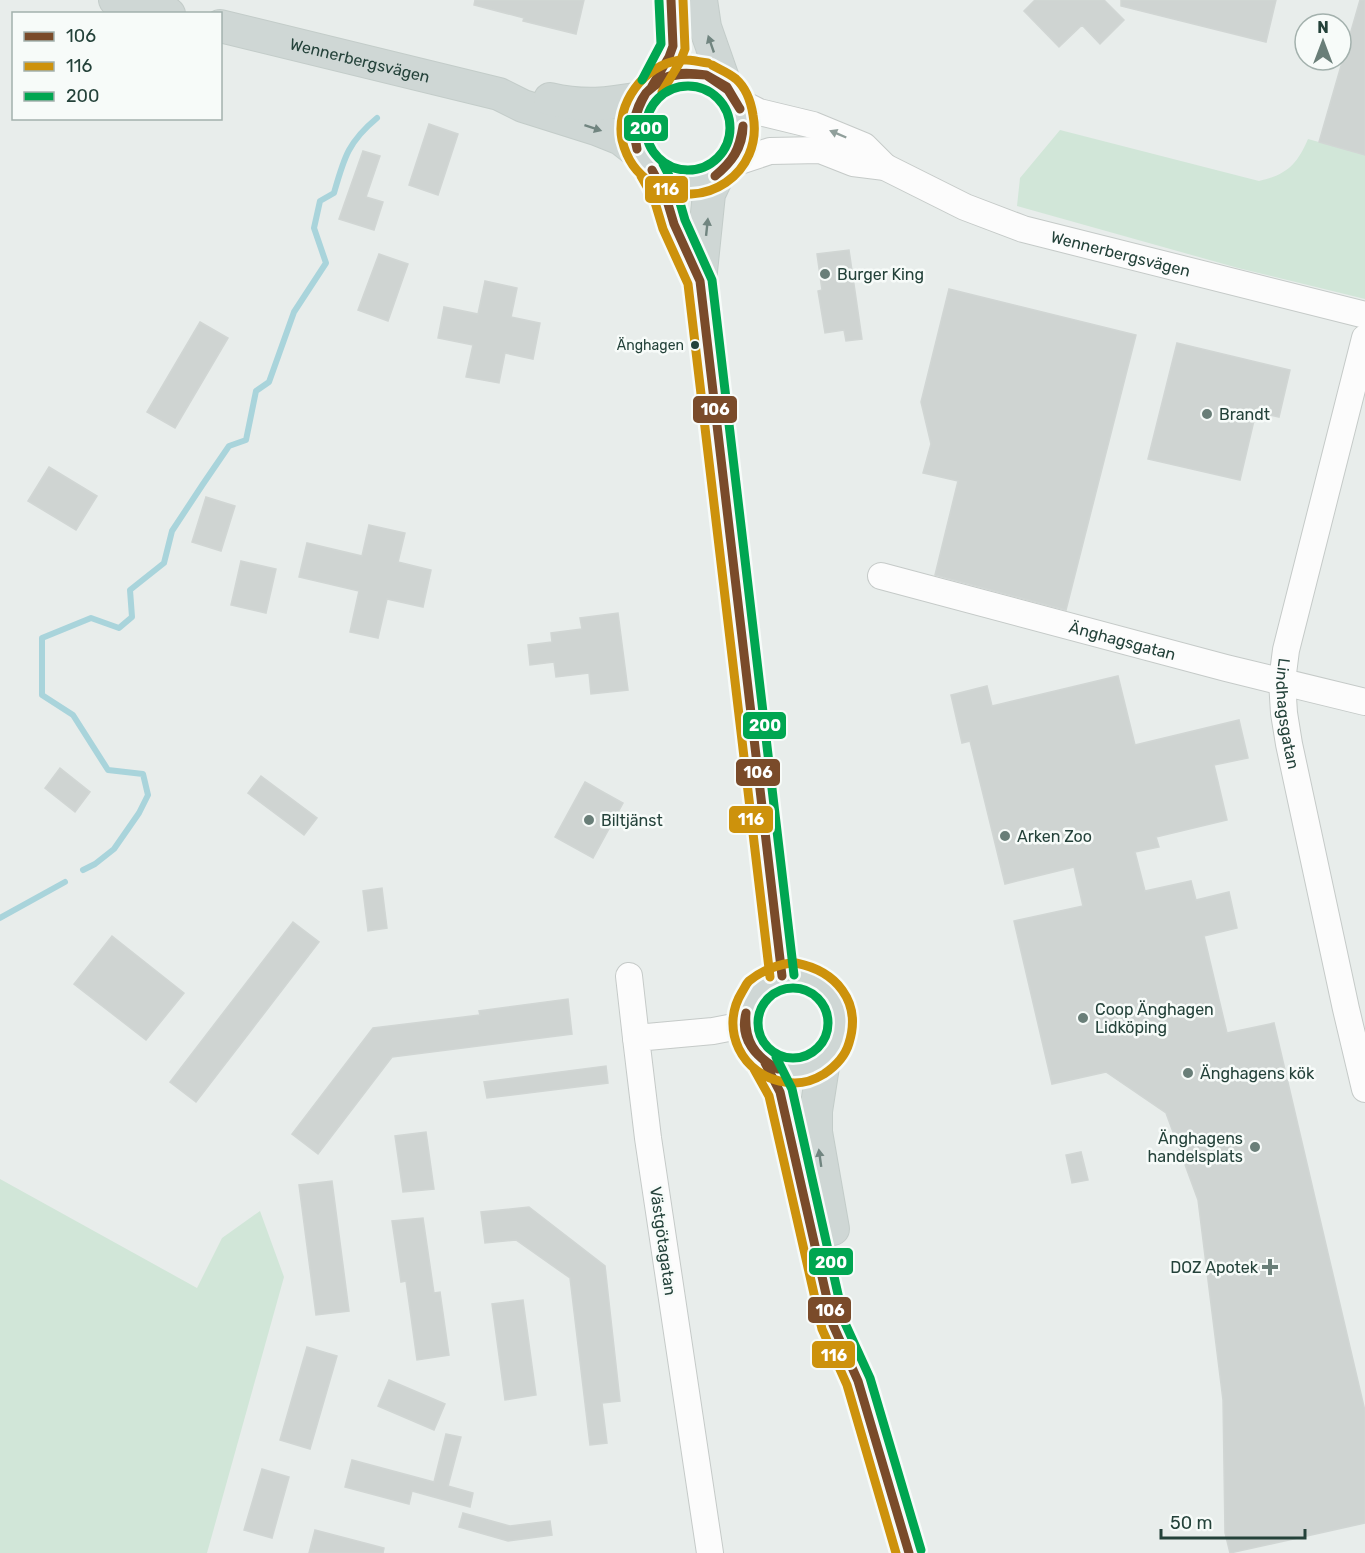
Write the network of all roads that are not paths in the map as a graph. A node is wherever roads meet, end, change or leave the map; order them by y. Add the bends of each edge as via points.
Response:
1 (116, 0) edge
2 (671, 0) edge
3 (701, 0) edge
4 (161, 12) edge
5 (222, 26) edge
6 (646, 92) junction
7 (499, 94) junction
8 (732, 94) junction
9 (646, 162) junction
10 (885, 167) junction
11 (724, 169) junction
12 (700, 281) junction
13 (1365, 315) edge
14 (1365, 338) edge
15 (881, 576) dead end
16 (1282, 681) junction
17 (1365, 702) edge
18 (629, 976) dead end
19 (782, 976) junction
20 (744, 1025) junction
21 (636, 1038) junction
22 (824, 1060) junction
23 (765, 1063) junction
24 (1365, 1089) edge
25 (858, 1381) junction
26 (710, 1553) edge
27 (909, 1553) edge

1 - 4 main road
2 - 6 main road via 673,46
8 -> 3 main road via 705,27
5 - 7 main road, Wennerbergsvägen
6 - 7 main road, Wennerbergsvägen via 600,105 527,93
6 - 8 main road, Wennerbergsvägen via 672,74 683,72 706,75
6 - 9 main road via 635,111 633,126 634,140
7 -> 9 main road, Wennerbergsvägen via 621,139
10 -> 8 street, Wennerbergsvägen via 864,146 813,125 759,112
8 - 11 main road via 744,127 743,140
9 - 11 main road, Wennerbergsvägen via 667,179 684,183 702,182
9 - 12 main road via 665,194
10 - 11 street, Wennerbergsvägen via 802,149 770,151
10 - 13 street, Wennerbergsvägen via 965,207 1023,229
12 -> 11 main road via 709,194
12 - 19 main road
14 - 16 street, Lindhagsgatan via 1290,628
15 - 16 street, Änghagsgatan
16 - 17 street, Änghagsgatan
16 - 24 street, Lindhagsgatan via 1289,744
18 - 21 street, Västgötagatan
19 - 20 main road via 754,994
19 - 22 main road via 815,981 832,996 838,1008 839,1035
20 - 21 street
20 - 23 main road via 750,1046
21 - 26 street, Västgötagatan
22 - 23 main road via 795,1072
25 -> 22 main road via 853,1320 816,1132
23 - 25 main road via 780,1092 833,1325
25 - 27 main road

